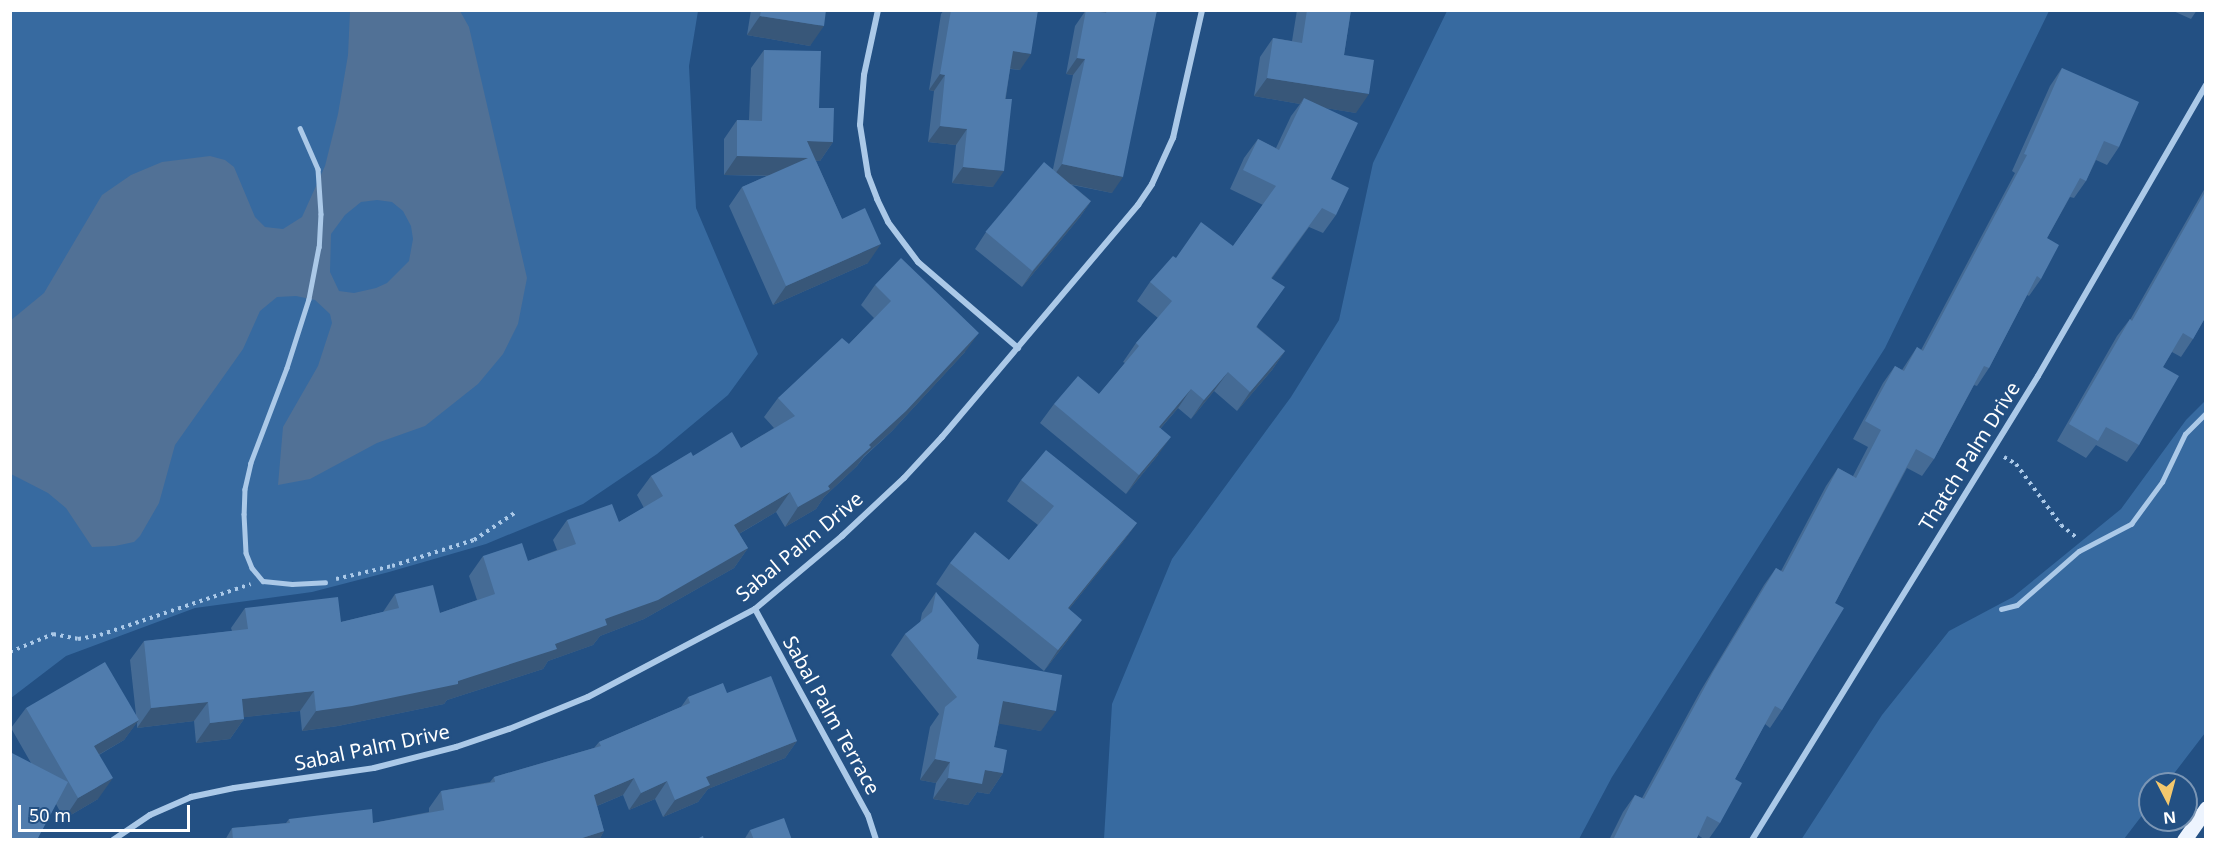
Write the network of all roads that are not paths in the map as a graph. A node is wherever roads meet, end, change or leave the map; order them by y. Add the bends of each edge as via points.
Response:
1 (878, 10) edge
2 (1202, 10) edge
3 (2205, 85) edge
4 (300, 128) dead end
5 (1018, 348) junction
6 (2205, 413) edge
7 (325, 582) road end
8 (755, 609) junction
9 (2001, 609) dead end
10 (2205, 808) edge
11 (113, 840) edge
12 (876, 840) edge
13 (1752, 840) edge
14 (2184, 840) edge

1 - 5 street via 864,75 860,125 868,175 877,199 888,222 918,262
2 - 5 street, Sabal Palm Drive via 1173,138 1152,184
3 - 13 street, Thatch Palm Drive via 2038,376
4 - 7 lane via 318,169 319,247 287,368 251,463 245,489 246,554 263,580 292,584
5 - 8 street, Sabal Palm Drive via 904,478
6 - 9 lane via 2185,434 2162,482 2131,524 2058,568 2017,605
8 - 11 street, Sabal Palm Drive via 588,697 509,729 374,768 191,797 150,815
8 - 12 street, Sabal Palm Terrace via 868,815
10 - 14 main road

